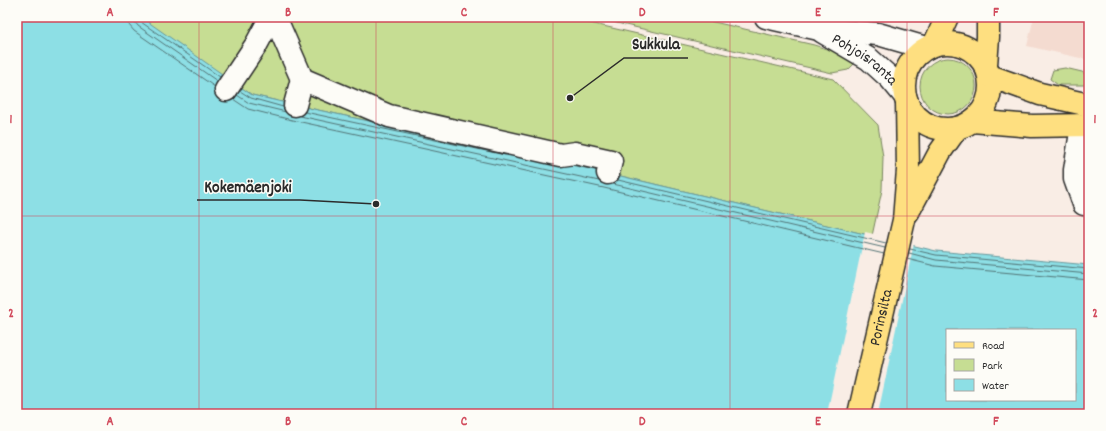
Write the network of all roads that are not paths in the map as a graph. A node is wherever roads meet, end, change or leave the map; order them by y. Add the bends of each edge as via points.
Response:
1 (271, 17) edge
2 (275, 17) edge
3 (766, 17) edge
4 (947, 17) edge
5 (988, 17) edge
6 (819, 29) junction
7 (930, 47) junction
8 (988, 71) junction
9 (302, 79) junction
10 (226, 90) dead end
11 (906, 99) junction
12 (295, 105) dead end
13 (1089, 105) edge
14 (965, 125) junction
15 (1086, 126) edge
16 (608, 173) dead end
17 (1084, 204) dead end
18 (904, 220) junction
19 (859, 414) edge

1 - 10 street
2 - 9 street
3 - 6 street, Pohjoisranta
4 - 7 main road
5 - 8 main road
6 - 7 street, Pohjoisranta via 878,34
6 - 11 street, Pohjoisranta via 869,59 890,78
7 - 8 main road via 951,43 968,48 978,55
7 - 11 main road via 913,59 907,70 904,83
8 - 13 main road via 1040,94
8 - 14 main road via 990,94 987,103 983,111
9 - 12 street
9 - 16 street via 389,116 447,133 561,155 575,153 611,161
11 - 14 main road via 915,114 927,124 949,129
11 - 18 main road, Porinsilta via 908,170
14 - 15 main road
14 - 18 main road, Porinsilta via 940,152
15 - 17 street via 1075,179
18 - 19 main road, Porinsilta

